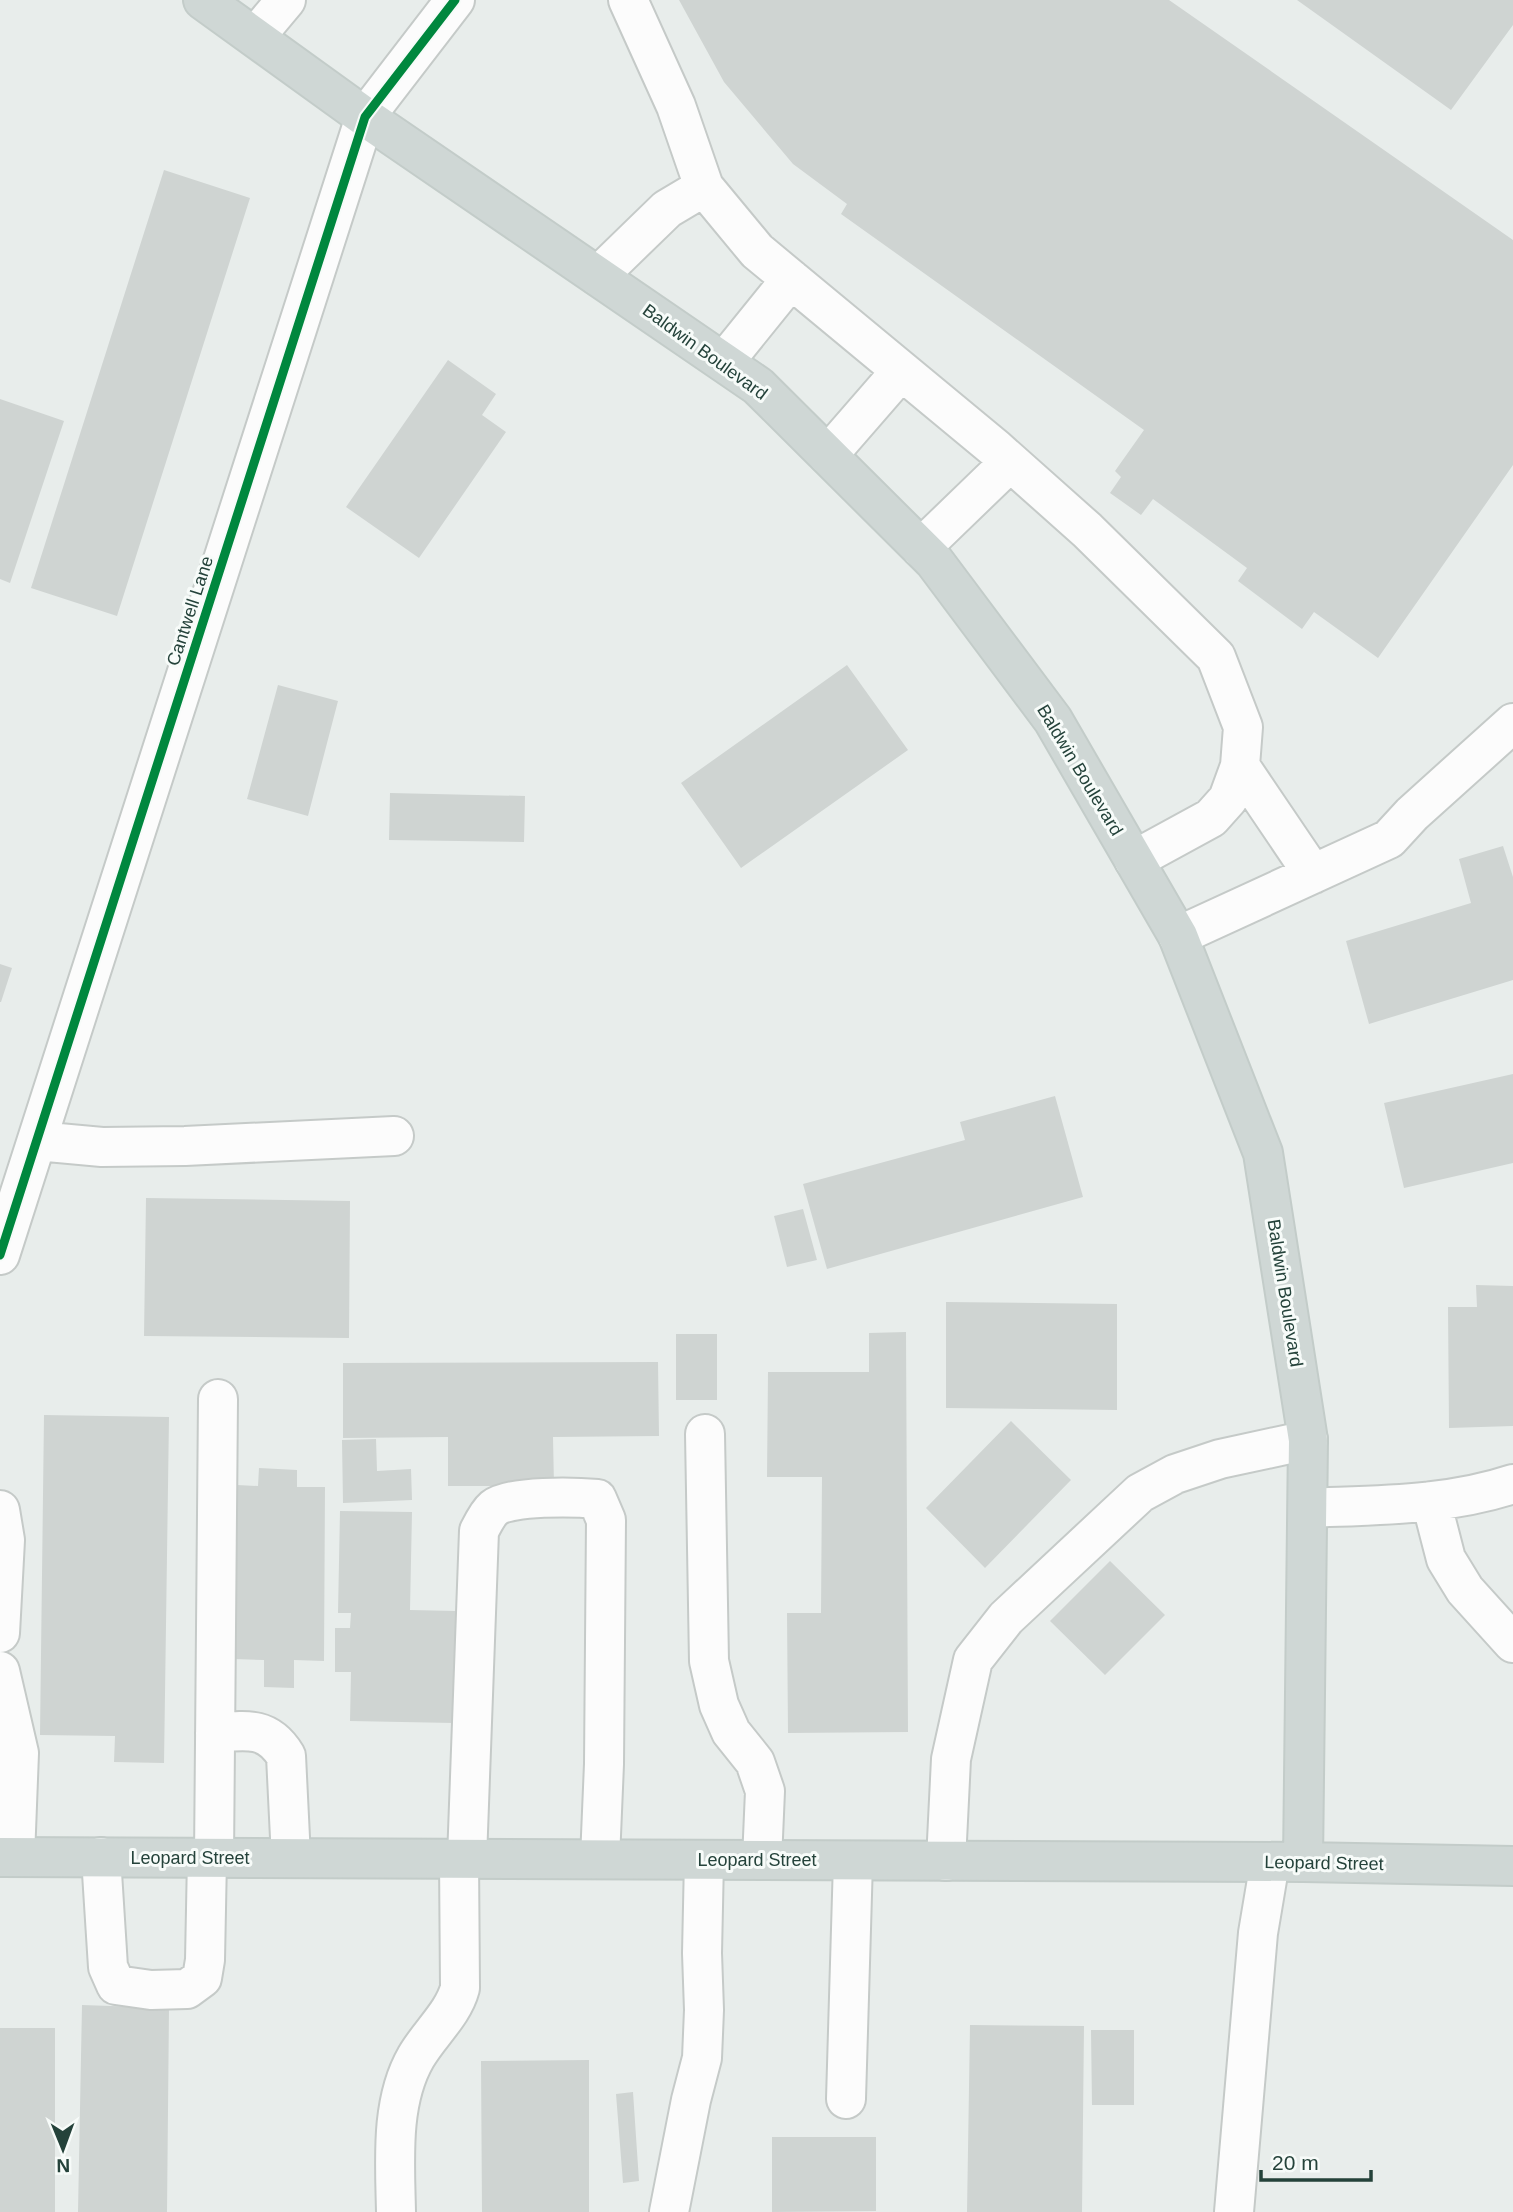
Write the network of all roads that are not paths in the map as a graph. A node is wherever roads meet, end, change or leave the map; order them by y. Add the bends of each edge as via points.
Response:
1 (203, 0) edge
2 (286, 0) edge
3 (455, 0) edge
4 (628, 0) edge
5 (255, 37) junction
6 (365, 117) junction
7 (704, 187) junction
8 (598, 276) junction
9 (791, 279) junction
10 (724, 362) junction
11 (901, 371) junction
12 (828, 455) junction
13 (1010, 462) junction
14 (921, 548) junction
15 (1513, 723) edge
16 (1240, 766) junction
17 (1134, 860) junction
18 (1313, 874) junction
19 (1178, 936) junction
20 (394, 1136) dead end
21 (37, 1141) junction
22 (0, 1255) edge
23 (218, 1399) dead end
24 (705, 1434) dead end
25 (1308, 1440) junction
26 (1513, 1484) edge
27 (1431, 1501) junction
28 (1308, 1508) junction
29 (0, 1510) edge
30 (0, 1633) edge
31 (1513, 1643) edge
32 (0, 1671) edge
33 (215, 1733) junction
34 (7, 1857) edge
35 (101, 1857) junction
36 (210, 1858) junction
37 (291, 1858) junction
38 (463, 1859) junction
39 (600, 1859) junction
40 (704, 1860) junction
41 (762, 1860) junction
42 (852, 1860) junction
43 (946, 1861) junction
44 (1287, 1862) junction
45 (1513, 1866) edge
46 (846, 2099) dead end
47 (396, 2212) edge
48 (669, 2212) edge
49 (1234, 2212) edge

1 - 5 main road, Baldwin Boulevard
2 - 5 street
3 - 6 street, Cantwell Lane
4 - 7 street via 676,106
5 - 6 main road, Baldwin Boulevard
6 - 8 main road, Baldwin Boulevard
6 - 21 street, Cantwell Lane
7 - 8 street via 667,209
7 - 9 street via 757,251
8 - 10 main road, Baldwin Boulevard
9 - 10 street
9 - 11 street
10 - 12 main road, Baldwin Boulevard via 758,386
11 - 12 street
11 - 13 street
12 - 14 main road, Baldwin Boulevard
13 - 14 street
13 - 16 street via 1087,530 1216,657 1243,727
14 - 17 main road, Baldwin Boulevard via 1053,720
15 - 18 street via 1389,839
16 - 17 street via 1228,799 1211,818
16 - 18 street
17 - 19 main road, Baldwin Boulevard
18 - 19 street
19 - 25 main road, Baldwin Boulevard via 1263,1153
20 - 21 street via 185,1146 102,1147
21 - 22 street, Cantwell Lane
23 - 33 street
24 - 41 street via 709,1661 719,1705 731,1732 755,1762 765,1791
25 - 28 main road, Baldwin Boulevard
25 - 43 street via 1220,1459 1175,1474 1140,1493 1006,1618 973,1660 951,1759
26 - 27 street
27 - 28 street
27 - 31 street via 1446,1559 1465,1590
28 - 44 main road, Baldwin Boulevard
29 - 30 street via 5,1540
32 - 34 street via 19,1753
33 - 36 street
33 - 37 street via 252,1730 279,1744 286,1756
34 - 35 main road, Leopard Street
35 - 36 main road, Leopard Street
35 - 36 street via 108,1967 116,1985 151,1990 187,1989 202,1978
36 - 37 main road, Leopard Street
37 - 38 main road, Leopard Street
38 - 39 main road, Leopard Street
38 - 39 street via 479,1531 492,1508 505,1501 576,1497 597,1499 606,1520
38 - 47 street via 460,1988 456,2003 415,2060 403,2090 395,2144
39 - 40 main road, Leopard Street
40 - 41 main road, Leopard Street
40 - 48 street via 702,2058
41 - 42 main road, Leopard Street
42 - 43 main road, Leopard Street
42 - 46 street
43 - 44 main road, Leopard Street
44 - 45 main road, Leopard Street
44 - 49 street via 1258,1933

